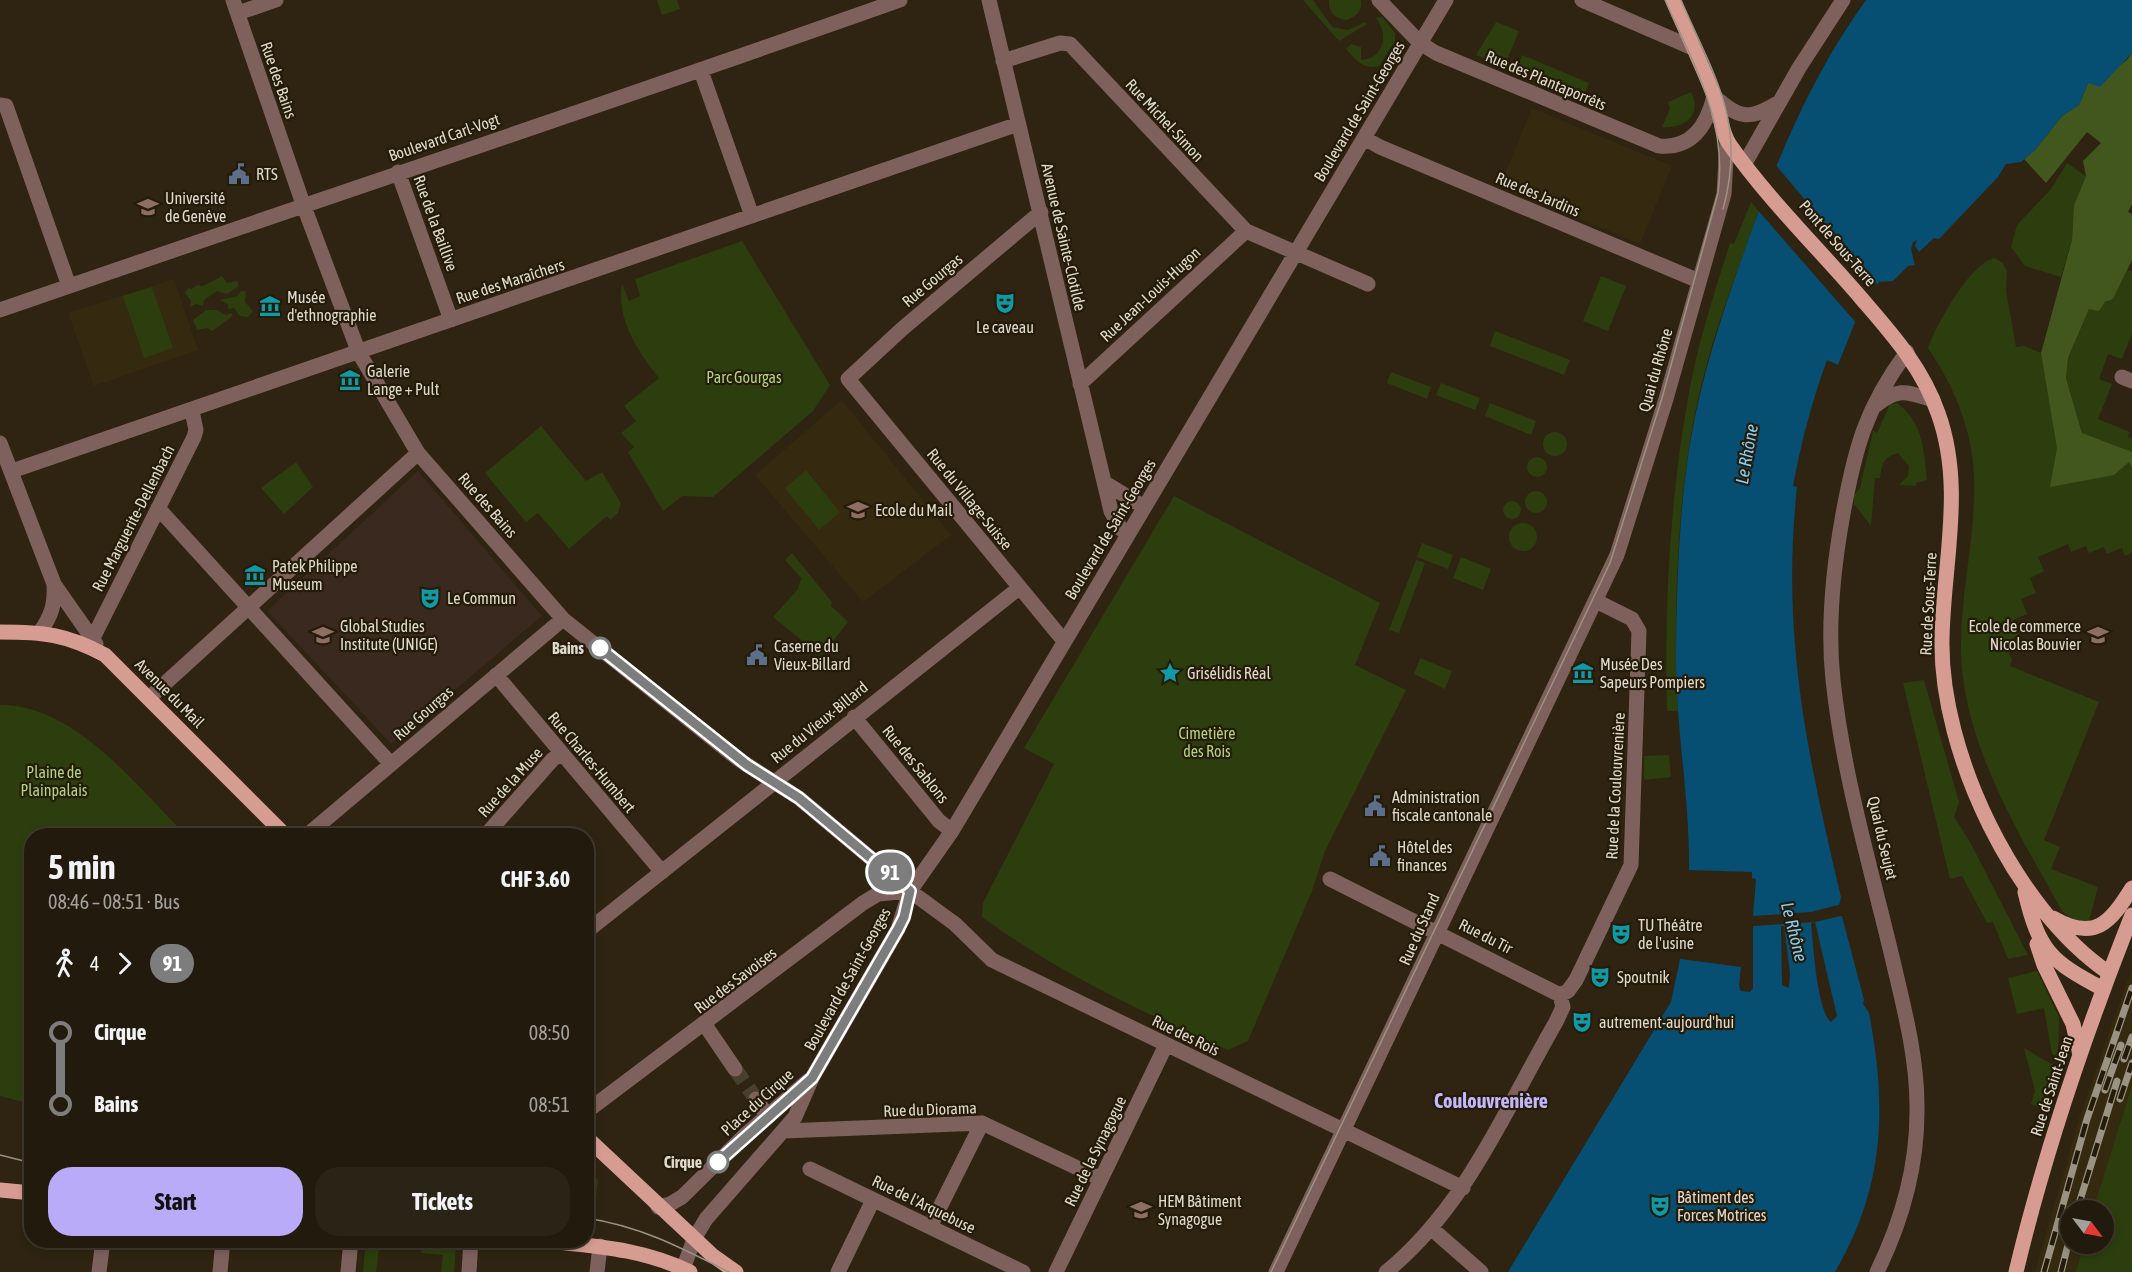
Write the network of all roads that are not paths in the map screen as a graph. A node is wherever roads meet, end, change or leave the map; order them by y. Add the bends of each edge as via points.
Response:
1 (276, 0) edge
2 (900, 0) edge
3 (989, 0) edge
4 (1379, 0) edge
5 (1446, 0) edge
6 (1582, 0) edge
7 (1673, 0) edge
8 (1843, 0) edge
9 (235, 7) edge
10 (1420, 43) junction
11 (1693, 48) junction
12 (1003, 61) junction
13 (701, 71) junction
14 (1714, 96) junction
15 (1779, 102) junction
16 (3, 106) edge
17 (1018, 124) junction
18 (1364, 138) junction
19 (1727, 142) junction
20 (1745, 163) junction
21 (398, 172) junction
22 (303, 204) junction
23 (1041, 212) junction
24 (752, 216) junction
25 (1246, 231) junction
26 (1294, 255) junction
27 (1699, 281) junction
28 (1368, 284) dead end
29 (69, 286) junction
30 (0, 310) edge
31 (451, 320) junction
32 (1907, 352) junction
33 (359, 353) junction
34 (848, 379) joint
35 (1080, 384) junction
36 (1934, 400) junction
37 (1871, 409) junction
38 (192, 411) junction
39 (0, 443) edge
40 (418, 453) junction
41 (12, 471) junction
42 (1105, 483) junction
43 (1144, 507) junction
44 (158, 508) junction
45 (1128, 533) junction
46 (54, 584) junction
47 (1019, 588) junction
48 (1596, 601) junction
49 (249, 607) junction
50 (563, 619) junction
51 (0, 632) edge
52 (39, 632) junction
53 (93, 640) junction
54 (1064, 641) junction
55 (105, 655) junction
56 (496, 675) junction
57 (148, 698) junction
58 (854, 717) junction
59 (561, 754) junction
60 (391, 764) junction
61 (774, 781) junction
62 (278, 828) edge
63 (315, 828) edge
64 (492, 828) edge
65 (952, 831) junction
66 (662, 872) junction
67 (1330, 879) dead end
68 (2024, 887) junction
69 (2132, 888) edge
70 (910, 891) junction
71 (2046, 914) junction
72 (2132, 915) edge
73 (594, 926) edge
74 (1438, 932) junction
75 (2035, 932) junction
76 (2109, 973) junction
77 (2103, 989) junction
78 (1560, 995) junction
79 (705, 1025) junction
80 (1166, 1046) junction
81 (2080, 1055) junction
82 (735, 1068) tunnel mouth
83 (812, 1078) junction
84 (756, 1099) tunnel mouth
85 (594, 1106) edge
86 (768, 1117) junction
87 (982, 1123) junction
88 (1344, 1130) junction
89 (784, 1131) junction
90 (594, 1145) edge
91 (810, 1169) dead end
92 (1101, 1179) junction
93 (1464, 1188) junction
94 (0, 1190) edge
95 (24, 1192) edge
96 (873, 1200) junction
97 (658, 1207) junction
98 (930, 1227) junction
99 (1432, 1229) junction
100 (694, 1239) junction
101 (594, 1245) edge
102 (600, 1246) junction
103 (102, 1248) edge
104 (222, 1248) edge
105 (350, 1248) edge
106 (470, 1248) edge
107 (685, 1271) edge
108 (99, 1272) edge
109 (220, 1272) edge
110 (348, 1272) edge
111 (469, 1272) edge
112 (597, 1272) edge
113 (736, 1272) edge
114 (838, 1272) edge
115 (1023, 1272) edge
116 (1056, 1272) edge
117 (1276, 1272) edge
118 (1386, 1272) edge
119 (1481, 1272) edge
120 (1877, 1272) edge
121 (2016, 1272) edge

1 - 9 street
2 - 13 street, Boulevard Carl-Vogt
3 - 12 street, Avenue de Sainte-Clotilde
4 - 10 street, Rue des Plantaporrêts
5 - 10 street, Boulevard de Saint-Georges
6 - 11 street
7 - 11 main road
8 - 15 street
9 - 22 street, Rue des Bains
10 - 14 street, Rue des Plantaporrêts via 1442,57 1659,146 1679,145 1693,138 1704,123
10 - 18 street, Boulevard de Saint-Georges
11 - 14 main road
12 - 17 street, Avenue de Sainte-Clotilde
12 - 25 street, Rue Michel-Simon via 1060,43 1070,44
13 - 21 street, Boulevard Carl-Vogt
13 - 24 street
14 - 15 street via 1733,111 1748,116 1762,113
14 - 19 main road
15 - 20 street
16 - 29 street
17 - 23 street, Avenue de Sainte-Clotilde
17 - 24 street, Rue des Maraîchers
18 - 26 street, Boulevard de Saint-Georges
18 - 27 street, Rue des Jardins
19 - 20 main road, Pont de Sous-Terre
19 - 27 street, Quai du Rhône via 1724,194
20 - 32 main road, Pont de Sous-Terre
21 - 22 street, Boulevard Carl-Vogt
21 - 31 street, Rue de la Baillive
22 - 29 street, Boulevard Carl-Vogt
22 - 33 street, Rue des Bains
23 - 34 street, Rue Gourgas
23 - 35 street, Avenue de Sainte-Clotilde
24 - 31 street, Rue des Maraîchers
25 - 26 street, Rue Michel-Simon
25 - 35 street, Rue Jean-Louis-Hugon
26 - 28 street, Rue Michel-Simon
26 - 43 street, Boulevard de Saint-Georges
27 - 48 street, Quai du Rhône via 1623,538
29 - 30 street, Boulevard Carl-Vogt
31 - 33 street, Rue des Maraîchers
32 - 36 main road, Rue de Sous-Terre
32 - 37 street, Quai du Seujet
33 - 38 street, Rue des Maraîchers
33 - 40 street, Rue des Bains
34 - 47 street, Rue du Village-Suisse
35 - 42 street, Avenue de Sainte-Clotilde
36 - 37 street via 1901,392 1890,394
36 - 68 main road, Rue de Sous-Terre via 1946,440 1952,501 1942,640 1947,709 1972,785
37 - 120 street, Quai du Seujet via 1858,441 1839,534 1830,633 1843,748 1907,1024 1916,1082 1915,1149 1906,1194
38 - 41 street, Rue des Maraîchers
38 - 44 street, Rue Marguerite-Dellenbach via 194,437
39 - 41 street
40 - 49 street
40 - 50 street, Rue des Bains
41 - 46 street
42 - 43 street
42 - 45 street, Avenue de Sainte-Clotilde via 1111,511 1121,529
43 - 45 street, Boulevard de Saint-Georges
44 - 49 street
44 - 53 street, Rue Marguerite-Dellenbach
45 - 54 street, Boulevard de Saint-Georges
46 - 52 street via 52,614
46 - 53 street
47 - 54 street, Rue du Village-Suisse
47 - 58 street, Rue du Vieux-Billard
48 - 74 street, Rue du Stand
48 - 78 street, Rue de la Coulouvrenière via 1625,615 1640,631 1631,865 1576,980
49 - 57 street
49 - 60 street
50 - 56 street, Rue Gourgas
50 - 61 street, Rue des Bains via 738,759
51 - 52 main road, Avenue du Mail
52 - 55 main road, Avenue du Mail via 63,636
53 - 55 street
54 - 65 street, Boulevard de Saint-Georges
55 - 57 main road, Avenue du Mail
56 - 59 street, Rue Charles-Humbert
56 - 60 street, Rue Gourgas
57 - 62 main road, Avenue du Mail
58 - 61 street, Rue du Vieux-Billard
58 - 65 street, Rue des Sablons via 939,821
59 - 64 street, Rue de la Muse
59 - 66 street, Rue Charles-Humbert
60 - 63 street, Rue Gourgas
61 - 66 street, Rue du Vieux-Billard
61 - 70 street, Rue des Bains
65 - 70 street, Boulevard de Saint-Georges
66 - 73 street, Rue du Vieux-Billard
67 - 74 street, Rue du Tir
68 - 71 main road, Rue de Sous-Terre
68 - 75 main road, Rue de Sous-Terre
69 - 71 main road via 2115,915 2092,928 2075,929
70 - 79 street, Rue des Savoises via 878,894 863,903
70 - 80 street, Rue des Rois via 955,924 986,956
70 - 83 street, Boulevard de Saint-Georges via 898,929
71 - 76 main road, Rue de Sous-Terre via 2073,946
72 - 76 main road, Rue de Saint-Jean
74 - 78 street, Rue du Tir
74 - 88 street, Rue du Stand
75 - 77 main road, Rue de Sous-Terre via 2056,961
75 - 81 main road via 2040,956 2073,1024
76 - 77 main road, Rue de Saint-Jean
77 - 81 main road, Rue de Saint-Jean
78 - 93 street via 1563,1007
79 - 82 street
79 - 85 street, Rue des Savoises
80 - 88 street, Rue des Rois
80 - 92 street, Rue de la Synagogue
81 - 121 main road, Rue de Saint-Jean
83 - 86 street, Place du Cirque
83 - 89 street, Place du Cirque via 801,1107
84 - 86 street
86 - 97 street, Place du Cirque via 682,1197
87 - 89 street, Rue du Diorama
87 - 92 street, Rue du Diorama
87 - 98 street
88 - 93 street, Rue des Rois
88 - 117 street, Rue du Stand
89 - 100 street, Place du Cirque via 706,1219
90 - 97 main road
91 - 96 street, Rue de l'Arquebuse
92 - 116 street, Rue de la Synagogue
93 - 99 street
94 - 95 main road
96 - 98 street, Rue de l'Arquebuse
96 - 114 street
97 - 100 main road
98 - 115 street, Rue de l'Arquebuse
99 - 118 street
99 - 119 street
100 - 107 street, Place du Cirque
100 - 113 main road
101 - 102 main road
102 - 107 main road via 646,1255
102 - 112 street
103 - 108 street
104 - 109 street
105 - 110 street
106 - 111 street

